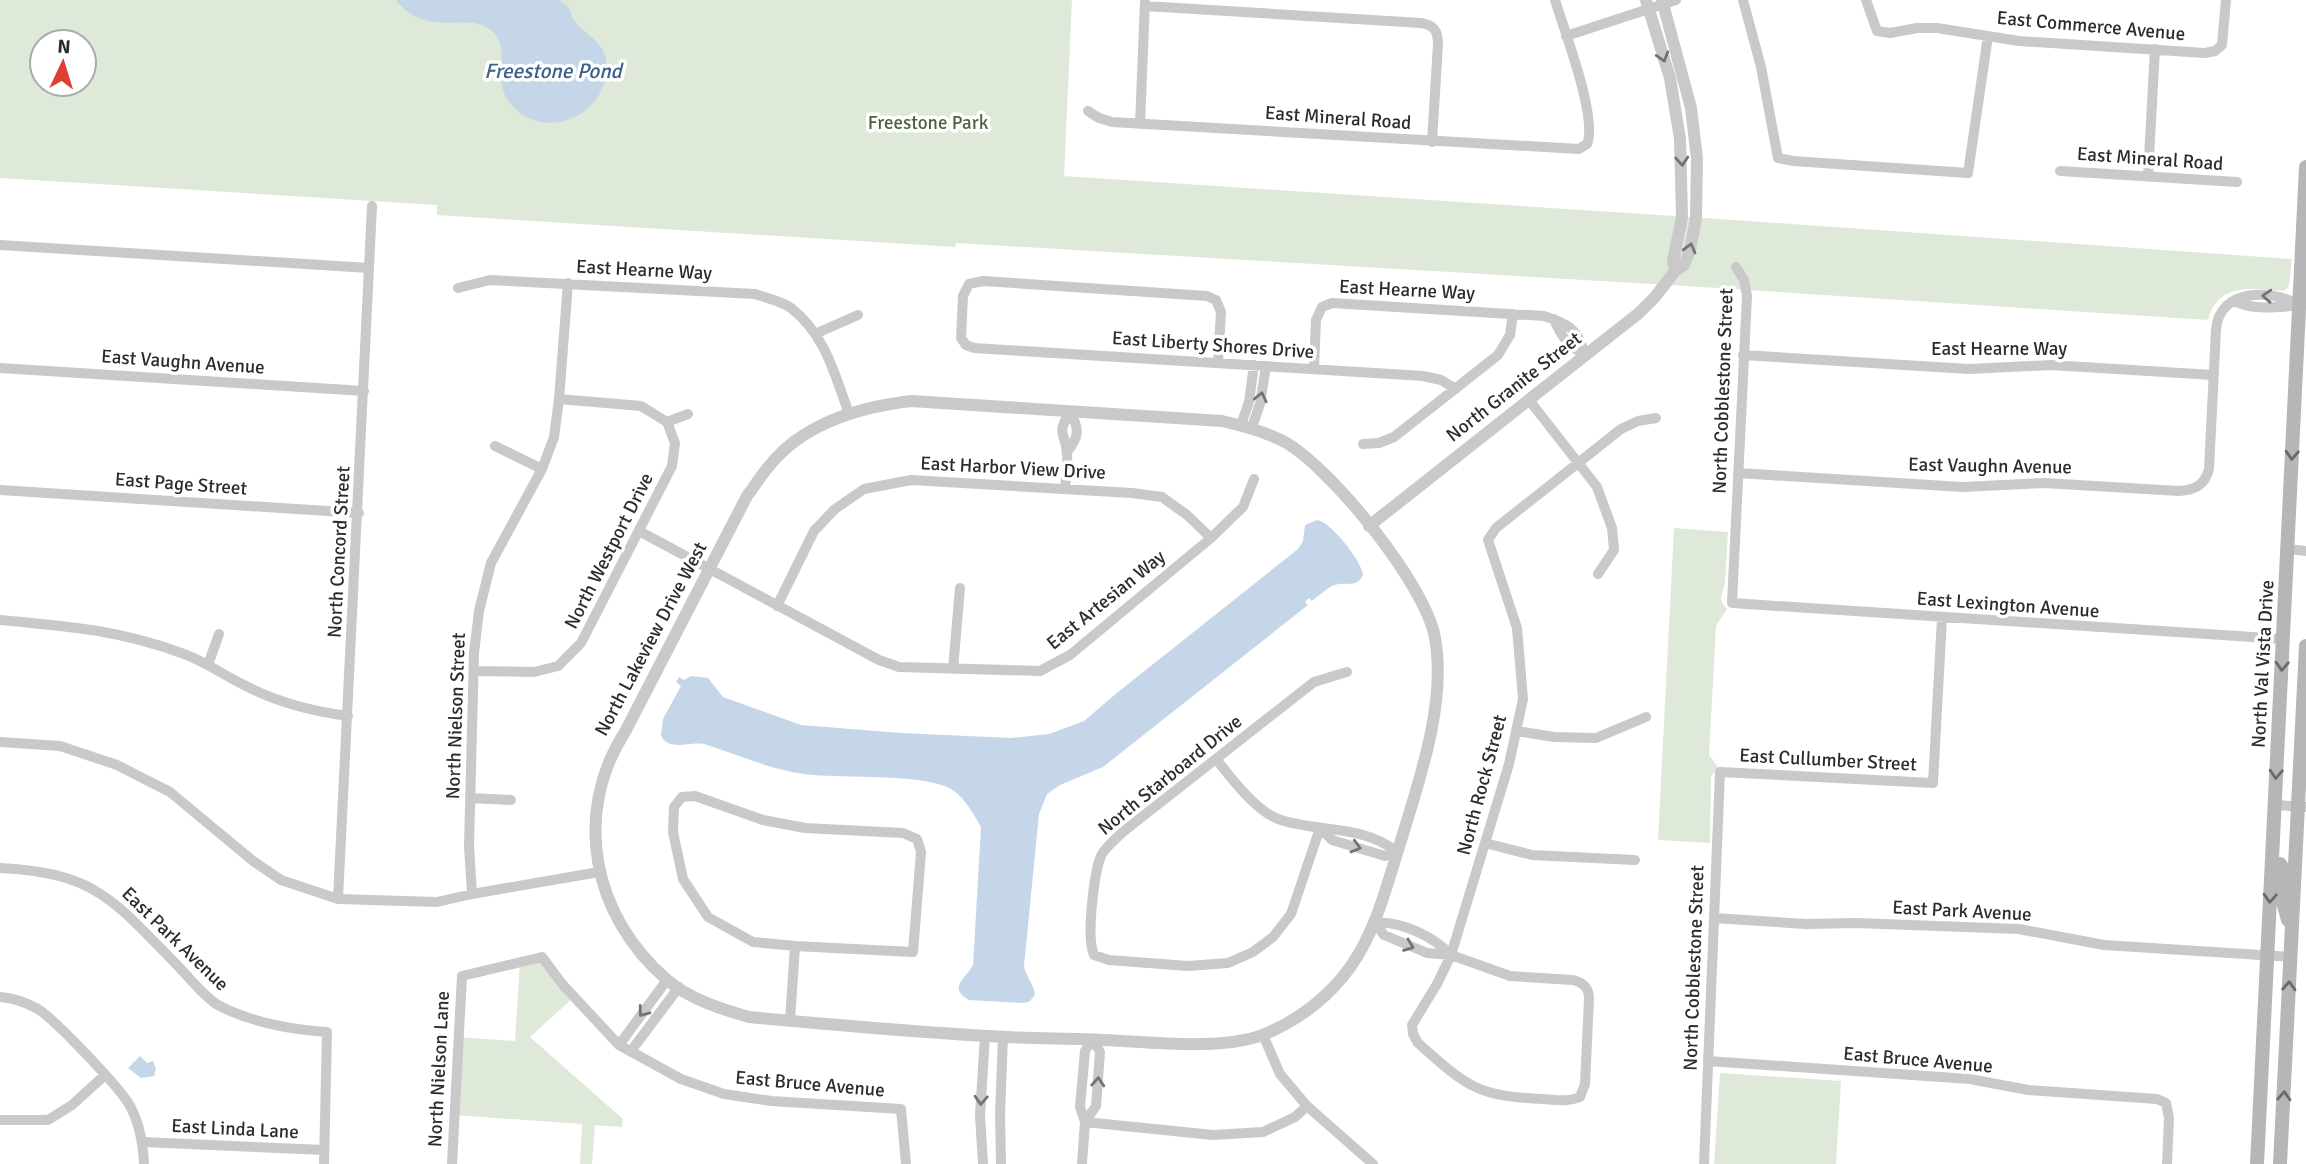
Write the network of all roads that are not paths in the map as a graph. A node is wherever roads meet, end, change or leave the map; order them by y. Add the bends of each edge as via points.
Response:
1 (1555, 0) edge
2 (1743, 0) edge
3 (1866, 0) edge
4 (2226, 0) edge
5 (1667, 1) edge
6 (1145, 3) edge
7 (1647, 5) edge
8 (1566, 36) junction
9 (1988, 36) junction
10 (2155, 50) junction
11 (1088, 110) dead end
12 (1140, 124) junction
13 (1433, 142) junction
14 (2306, 167) edge
15 (2060, 171) dead end
16 (2148, 177) junction
17 (2237, 182) dead end
18 (372, 206) dead end
19 (0, 245) edge
20 (1737, 267) dead end
21 (369, 268) junction
22 (1675, 271) junction
23 (568, 283) junction
24 (457, 288) dead end
25 (2303, 305) edge
26 (1513, 314) junction
27 (858, 315) dead end
28 (817, 333) junction
29 (1585, 355) junction
30 (1743, 355) junction
31 (1218, 363) junction
32 (1254, 365) junction
33 (1266, 366) junction
34 (0, 368) edge
35 (1314, 369) junction
36 (2213, 375) junction
37 (1456, 388) junction
38 (364, 391) junction
39 (559, 399) junction
40 (1529, 400) junction
41 (1070, 411) junction
42 (688, 414) dead end
43 (849, 414) junction
44 (1656, 418) dead end
45 (667, 422) junction
46 (1246, 426) junction
47 (1363, 444) dead end
48 (495, 446) dead end
49 (1578, 462) junction
50 (542, 469) junction
51 (1738, 473) junction
52 (1254, 479) dead end
53 (1065, 488) junction
54 (0, 490) edge
55 (359, 513) junction
56 (1369, 526) junction
57 (639, 531) junction
58 (1211, 538) junction
59 (2288, 549) junction
60 (2306, 551) edge
61 (710, 568) junction
62 (1598, 574) dead end
63 (960, 588) dead end
64 (1732, 603) joint
65 (777, 606) junction
66 (1942, 618) junction
67 (0, 620) edge
68 (219, 634) dead end
69 (2283, 639) junction
70 (2306, 646) edge
71 (208, 665) junction
72 (953, 669) junction
73 (474, 671) junction
74 (1347, 672) dead end
75 (348, 716) junction
76 (1646, 717) dead end
77 (1517, 731) junction
78 (0, 742) edge
79 (1216, 759) junction
80 (1720, 772) joint
81 (470, 798) junction
82 (511, 800) dead end
83 (2275, 805) junction
84 (2302, 807) edge
85 (1320, 828) junction
86 (1485, 844) junction
87 (1397, 852) junction
88 (1635, 860) dead end
89 (2272, 863) junction
90 (0, 868) edge
91 (599, 872) junction
92 (472, 894) junction
93 (338, 899) junction
94 (1714, 918) junction
95 (1374, 923) junction
96 (2291, 932) junction
97 (795, 946) junction
98 (1451, 955) junction
99 (2267, 955) junction
100 (2291, 957) junction
101 (462, 976) joint
102 (673, 984) junction
103 (0, 997) edge
104 (790, 1021) junction
105 (1263, 1035) junction
106 (995, 1036) junction
107 (1093, 1039) junction
108 (619, 1045) junction
109 (631, 1051) junction
110 (1708, 1061) junction
111 (105, 1075) junction
112 (1307, 1106) junction
113 (0, 1120) edge
114 (1085, 1122) junction
115 (143, 1142) junction
116 (324, 1150) junction
117 (144, 1164) edge
118 (324, 1164) edge
119 (452, 1164) edge
120 (906, 1164) edge
121 (983, 1164) edge
122 (1001, 1164) edge
123 (1082, 1164) edge
124 (1373, 1164) edge
125 (1704, 1164) edge
126 (2167, 1164) edge
127 (2257, 1164) edge
128 (2280, 1164) edge

1 - 8 street
2 - 9 street via 1778,158 1793,161 1968,173
3 - 9 street, East Commerce Avenue via 1877,31 1937,28
4 - 10 street, East Commerce Avenue via 2219,49
5 - 7 street
22 -> 5 street, North Granite Street via 1687,259 1696,219 1697,159 1691,108
6 - 12 street
6 - 13 street via 1421,23 1435,29
7 - 8 street
7 -> 22 street via 1675,99 1682,167
8 - 13 street, East Mineral Road via 1586,107 1587,144 1574,150
9 - 10 street, East Commerce Avenue
10 - 16 street
11 - 12 street, East Mineral Road via 1105,120
12 - 13 street, East Mineral Road
14 - 25 main road, North Val Vista Drive
15 - 16 street, East Mineral Road
16 - 17 street, East Mineral Road
18 - 21 street, North Concord Street
19 - 21 street
20 - 30 street, North Cobblestone Street via 1746,292
21 - 38 street, North Concord Street
22 - 29 street, North Granite Street via 1647,305
23 - 24 street, East Hearne Way via 490,280
23 - 28 street, East Hearne Way via 755,294 790,307
23 - 39 street, North Nielson Street
25 - 36 street via 2234,301 2220,311
25 -> 59 main road, North Val Vista Drive
26 - 29 street, East Hearne Way via 1544,316 1570,326 1581,339
26 - 35 street, East Hearne Way via 1327,304 1317,315
26 - 37 street via 1503,349
27 - 28 street
28 - 43 street, East Hearne Way
29 - 40 street, North Granite Street
30 - 36 street, East Hearne Way via 1969,369 2051,365
30 - 51 street, North Cobblestone Street
31 - 31 street, East Liberty Shores Drive via 1220,309 1216,300 1207,296 983,281 969,284 963,296 961,334 966,345
31 - 32 street, East Liberty Shores Drive
32 - 33 street, East Liberty Shores Drive
32 - 46 street
33 - 35 street, East Liberty Shores Drive
46 -> 33 street via 1260,404
34 - 38 street, East Vaughn Avenue
35 - 37 street, East Liberty Shores Drive via 1423,376
36 - 51 street, East Vaughn Avenue via 2208,468 2200,486 2179,491 2044,483 1962,487
37 - 47 street via 1394,437
38 - 55 street, North Concord Street
39 - 45 street via 641,406
39 - 50 street, North Nielson Street via 554,437
40 - 49 street
40 - 56 street, North Granite Street
41 - 43 street, North Lakeview Drive West via 911,401
41 - 46 street, North Lakeview Drive West
41 - 53 street via 1078,426 1077,439 1067,452
42 - 45 street
43 - 61 street, North Lakeview Drive West via 799,438 771,464 747,496
44 - 49 street via 1629,425
45 - 57 street, North Westport Drive via 675,443 672,466
46 - 56 street, North Lakeview Drive West via 1285,442 1317,466
48 - 50 street
49 - 62 street via 1597,487 1612,528 1614,550
49 - 77 street, North Rock Street via 1496,528 1488,540 1517,628 1523,699
50 - 73 street, North Nielson Street via 491,563 479,611
51 - 64 street, North Cobblestone Street
52 - 58 street, East Artesian Way via 1243,507
53 - 58 street, East Harbor View Drive via 1162,498
53 - 65 street, East Harbor View Drive via 911,480 864,489 814,531
54 - 55 street, East Page Street
55 - 75 street, North Concord Street
56 - 87 street, North Lakeview Drive West via 1408,575 1435,637 1434,717
57 - 61 street, East Artesian Way
57 - 73 street, North Westport Drive via 581,643 558,666 534,672
58 - 72 street, East Artesian Way via 1070,655 1041,671
59 - 60 street
59 - 69 main road, North Val Vista Drive
61 - 65 street, East Artesian Way
61 - 91 street, North Lakeview Drive West via 611,754 595,810
63 - 72 street
64 - 66 street, East Lexington Avenue
65 - 72 street, East Artesian Way via 878,660 899,667
66 - 69 street, East Lexington Avenue
66 - 80 street, East Cullumber Street via 1933,783
67 - 71 street via 92,628 141,639
68 - 71 street
69 -> 83 main road, North Val Vista Drive
70 - 84 main road
71 - 75 street via 282,703
73 - 81 street, North Nielson Street
74 - 79 street, North Starboard Drive via 1314,682
75 - 93 street, North Concord Street
76 - 77 street via 1596,738
77 - 86 street, North Rock Street
78 - 93 street via 60,746 117,765 170,792 281,880
79 - 85 street via 1241,791 1276,818
79 - 85 street, North Starboard Drive via 1124,831 1102,854 1090,940 1094,955 1188,966 1228,962 1253,951 1273,937 1291,914
80 - 94 street, North Cobblestone Street
81 - 82 street
81 - 92 street, North Nielson Street
83 - 84 street
83 - 89 main road, North Val Vista Drive
84 - 96 main road
85 - 87 street via 1336,828 1386,843
86 - 88 street via 1532,855
86 - 98 street, North Rock Street
87 - 95 street, North Lakeview Drive West
89 - 96 main road via 2284,870 2283,902
89 -> 99 main road, North Val Vista Drive
90 - 116 street, East Park Avenue via 68,877 97,891 127,912 217,1005 295,1030 327,1032
91 - 92 street
91 - 102 street, North Lakeview Drive West via 613,913 632,941
92 - 93 street via 437,902
94 - 99 street, East Park Avenue via 2019,929 2105,945
94 - 110 street, North Cobblestone Street
95 - 98 street via 1384,935 1407,945
95 - 105 street, North Lakeview Drive West via 1352,965 1333,987 1297,1017
96 - 100 main road
97 - 97 street via 753,942 708,917 683,879 673,832 674,807 682,797 695,796 763,820 805,828 903,833 917,838 920,852 912,952
97 - 104 street
98 - 98 street, North Rock Street via 1503,974 1573,980 1586,986 1586,1072 1580,1097 1512,1098 1482,1091 1465,1083 1415,1039 1414,1020
99 - 100 street, East Park Avenue
99 - 127 main road, North Val Vista Drive
128 -> 100 main road
101 - 108 street, East Bruce Avenue via 542,957
101 - 119 street, North Nielson Lane
102 - 104 street, North Lakeview Drive West via 711,1006 749,1017
102 -> 108 street
102 - 109 street
103 - 111 street via 38,1009
104 - 106 street, North Lakeview Drive West
105 - 107 street, North Lakeview Drive West via 1213,1044
105 - 112 street via 1280,1074
106 - 107 street, North Lakeview Drive West
106 -> 121 street via 980,1115
106 - 122 street
107 - 114 street via 1085,1051 1082,1079 1080,1107
114 -> 107 street via 1096,1106 1100,1052
108 - 109 street, East Bruce Avenue
109 - 120 street, East Bruce Avenue via 681,1079 724,1094 901,1109
110 - 125 street, North Cobblestone Street
110 - 126 street, East Bruce Avenue via 1970,1079 2028,1090 2152,1098 2166,1104
111 - 113 street via 48,1120
111 - 115 street via 130,1105
112 - 114 street via 1263,1132 1213,1135
112 - 124 street
114 - 123 street
115 - 116 street, East Linda Lane
115 - 117 street
116 - 118 street

